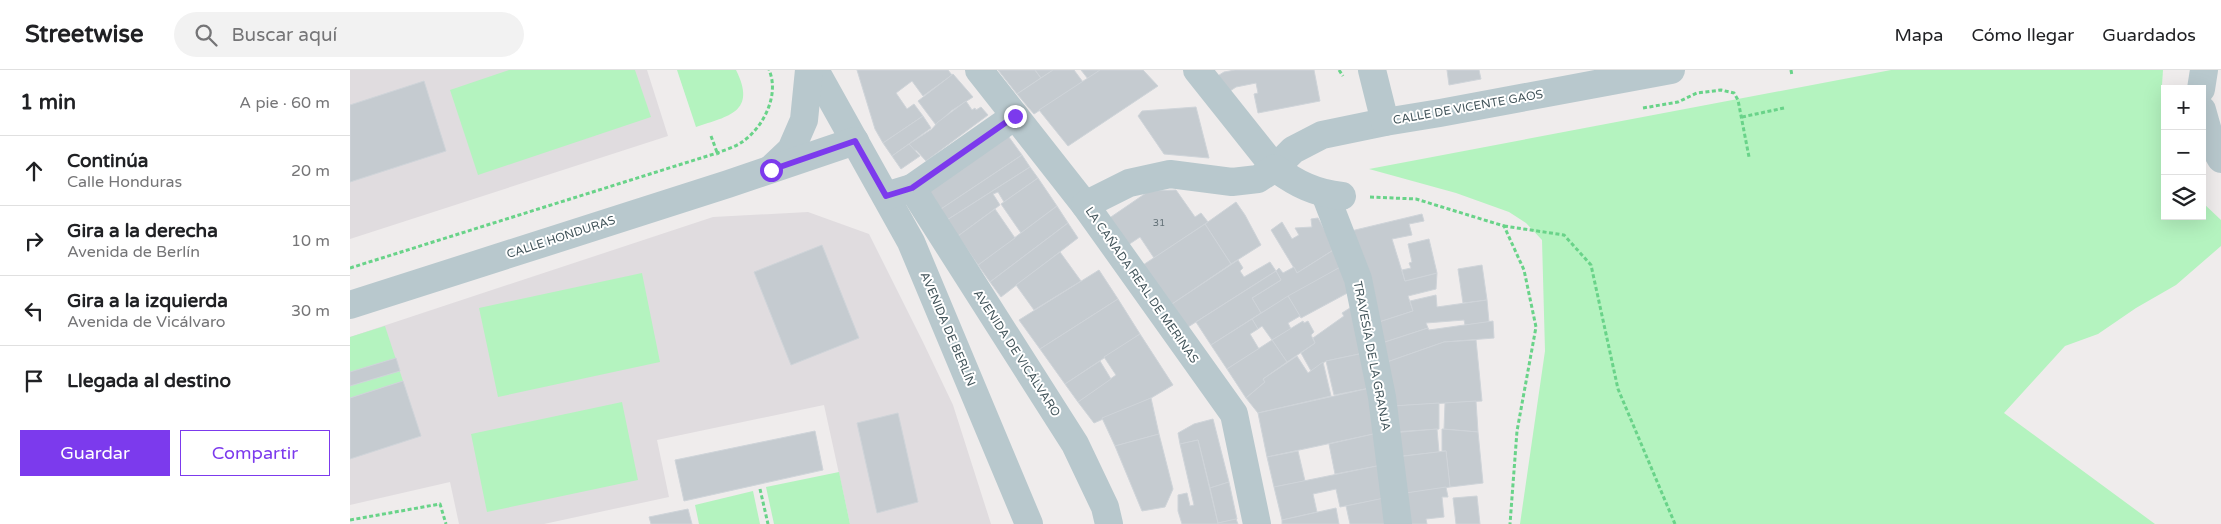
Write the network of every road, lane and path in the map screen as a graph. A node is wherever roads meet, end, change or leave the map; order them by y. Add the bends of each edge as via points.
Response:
1 (769, 70) edge
2 (809, 70) edge
3 (815, 70) edge
4 (979, 70) edge
5 (1197, 70) edge
6 (1339, 70) edge
7 (1671, 70) edge
8 (1791, 70) edge
9 (2204, 70) edge
10 (1360, 76) edge
11 (1792, 76) dead end
12 (2202, 85) edge
13 (1639, 108) dead end
14 (1784, 108) dead end
15 (1015, 116) junction
16 (1742, 117) junction
17 (1384, 122) junction
18 (2206, 124) edge
19 (855, 141) junction
20 (1749, 156) dead end
21 (2221, 159) edge
22 (1275, 168) junction
23 (771, 170) junction
24 (899, 192) junction
25 (1333, 195) junction
26 (1086, 205) junction
27 (1504, 226) junction
28 (350, 268) edge
29 (350, 304) edge
30 (760, 488) dead end
31 (350, 520) edge
32 (446, 524) edge
33 (768, 524) edge
34 (1029, 524) edge
35 (1109, 524) edge
36 (1257, 524) edge
37 (1398, 524) edge
38 (1510, 524) edge
39 (1675, 524) edge

1 - 28 path via 773,89 767,112 759,127 742,143
2 - 23 street, CALLE HONDURAS via 804,120 791,150
3 - 19 street
4 - 15 street, LA CAÑADA REAL DE MERINAS
5 - 22 street
6 - 10 path
7 - 17 street, CALLE DE VICENTE GAOS
8 - 11 path
9 - 12 street
10 - 17 street
13 - 16 path via 1678,102 1697,92 1721,90 1734,93
14 - 16 path
15 - 24 street
15 - 26 street, LA CAÑADA REAL DE MERINAS
16 - 20 path
17 - 22 street, CALLE DE VICENTE GAOS via 1322,135 1293,150
18 - 21 street
19 - 23 street, CALLE HONDURAS
19 - 24 street, AVENIDA DE BERLÍN
22 - 25 street via 1295,183
22 - 26 street, CALLE DE VICENTE GAOS via 1258,179 1232,182 1170,174 1129,183
23 - 29 street, CALLE HONDURAS
24 - 34 street, AVENIDA DE BERLÍN via 911,242
24 - 35 street, AVENIDA DE VICÁLVARO via 1075,444
25 - 27 path via 1416,199
25 - 37 street, TRAVESÍA DE LA GRANJA via 1358,279 1382,397
26 - 36 street, LA CAÑADA REAL DE MERINAS via 1234,414
27 - 38 path via 1524,270 1536,327 1517,431
27 - 39 path via 1564,234 1591,265 1618,389
30 - 33 path
31 - 32 path via 440,504

